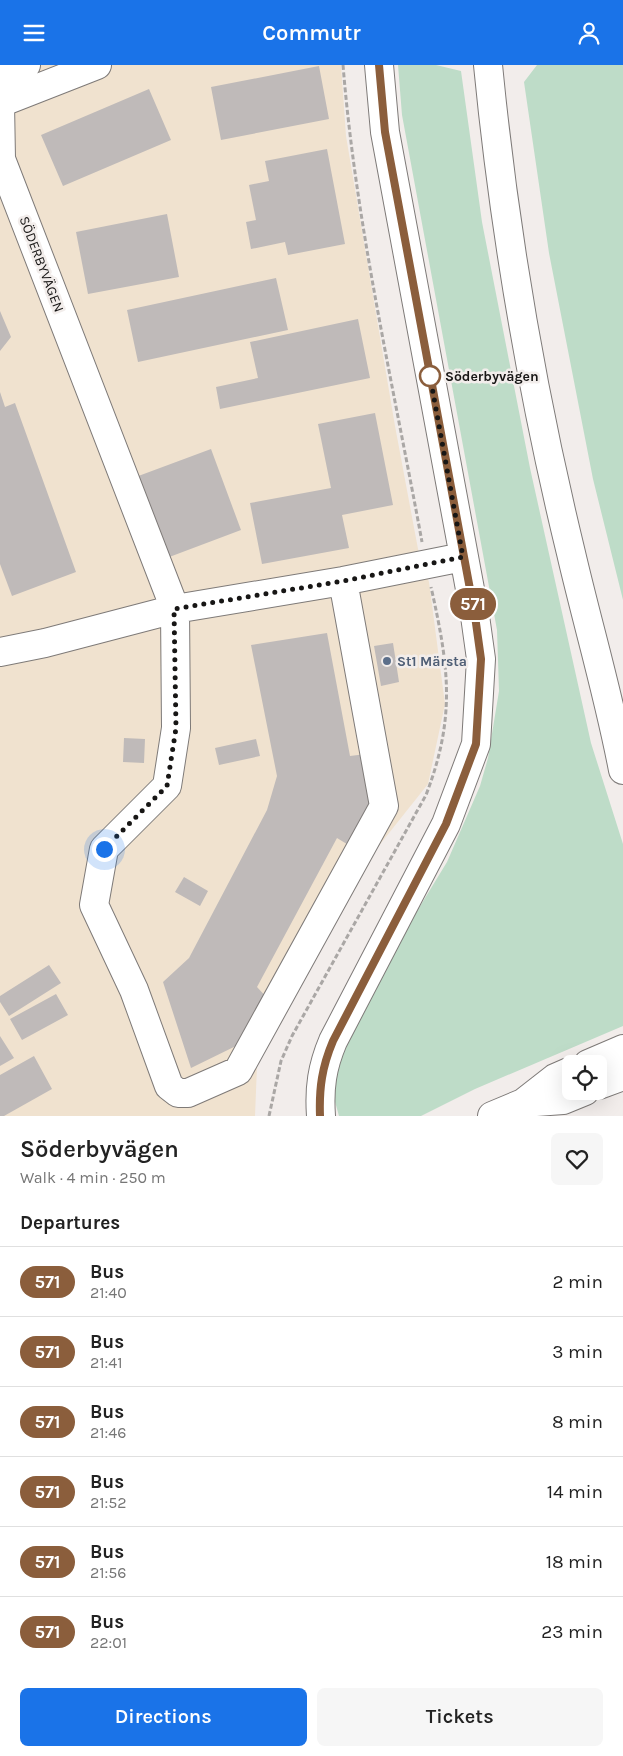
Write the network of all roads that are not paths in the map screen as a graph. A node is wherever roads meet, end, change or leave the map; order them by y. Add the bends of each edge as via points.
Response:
1 (26, 65) edge
2 (94, 65) edge
3 (379, 65) edge
4 (488, 65) edge
5 (0, 77) edge
6 (463, 557) junction
7 (343, 581) junction
8 (174, 609) junction
9 (0, 652) edge
10 (611, 706) junction
11 (623, 734) edge
12 (623, 770) edge
13 (623, 1049) edge
14 (607, 1056) edge
15 (562, 1075) edge
16 (623, 1075) edge
17 (607, 1082) edge
18 (564, 1100) edge
19 (525, 1109) edge
20 (320, 1116) edge
21 (492, 1116) edge

1 - 5 street
2 - 8 street, SÖDERBYVÄGEN via 0,103 1,159
3 - 6 street via 385,132
4 - 10 street via 506,216 536,390 571,553
6 - 7 street
6 - 20 street via 481,659 476,744 446,824 333,1041 323,1066 319,1090
7 - 8 street
7 - 8 street via 384,806 238,1071 188,1093 178,1093 169,1086 134,990 94,905 104,849 167,786 176,728
8 - 9 street
10 - 11 street
10 - 12 street
13 - 14 street
15 - 19 street
16 - 17 street
18 - 19 street
19 - 21 street

